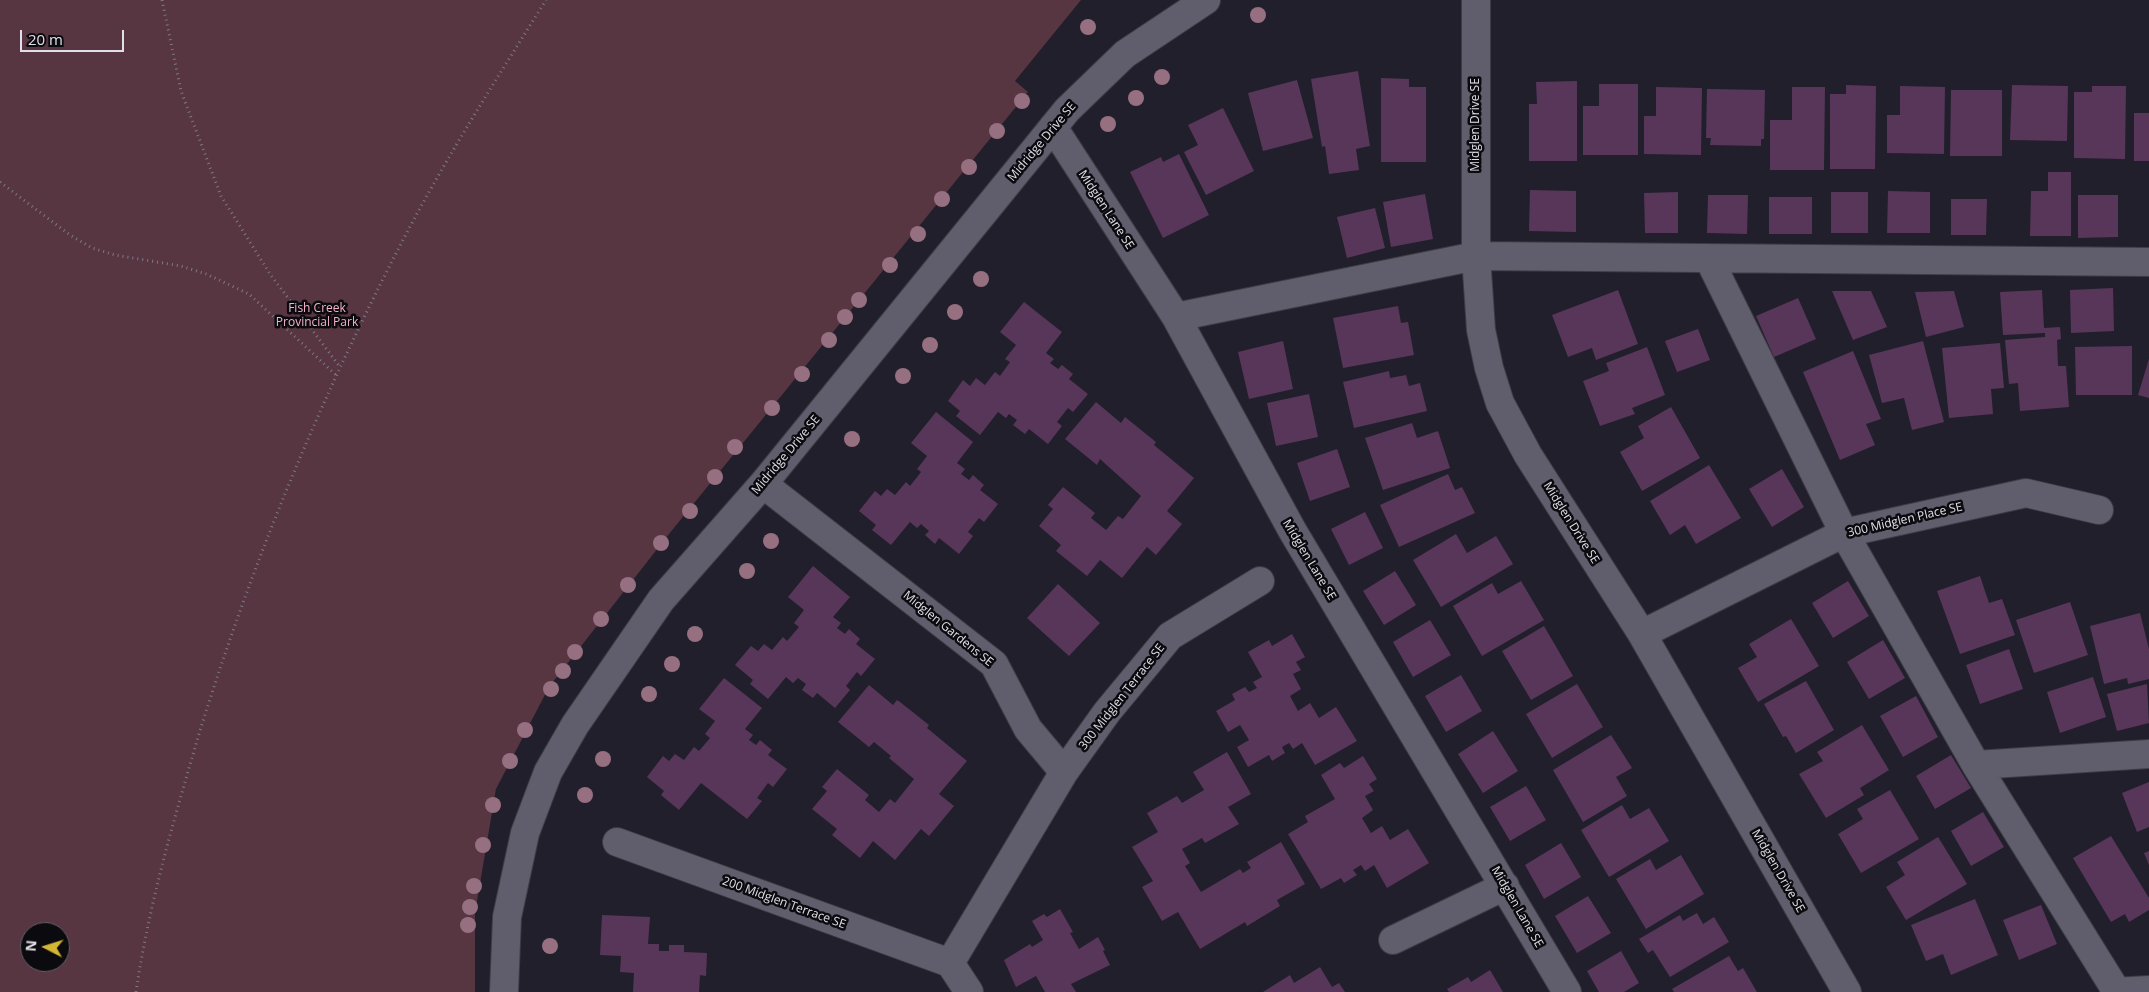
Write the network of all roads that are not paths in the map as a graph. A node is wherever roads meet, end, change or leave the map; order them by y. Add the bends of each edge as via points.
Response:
1 (1206, 0) edge
2 (1476, 0) edge
3 (1053, 127) junction
4 (1476, 256) junction
5 (1709, 259) junction
6 (2149, 262) edge
7 (1176, 317) junction
8 (763, 484) junction
9 (2099, 510) dead end
10 (1844, 533) junction
11 (1260, 581) dead end
12 (1642, 634) junction
13 (2149, 754) edge
14 (1976, 765) junction
15 (1064, 772) junction
16 (617, 842) dead end
17 (1505, 886) junction
18 (1393, 940) dead end
19 (950, 963) junction
20 (2149, 990) edge
21 (504, 992) edge
22 (969, 992) edge
23 (1567, 992) edge
24 (1848, 992) edge
25 (2114, 992) edge
26 (2117, 992) edge

1 - 3 street, Midridge Drive SE via 1125,54
2 - 4 street, Midglen Drive SE
3 - 7 street, Midglen Lane SE
3 - 8 street, Midridge Drive SE
4 - 5 street
4 - 7 street
4 - 12 street, Midglen Drive SE via 1481,330 1500,403 1528,455
5 - 6 street
5 - 10 street
7 - 17 street, Midglen Lane SE via 1292,530
8 - 15 street, Midglen Gardens SE via 994,664 1028,729
8 - 21 street, Midridge Drive SE via 661,600 575,725 548,772 525,833 516,870 507,917
9 - 10 street, 300 Midglen Place SE via 2026,493
10 - 12 street, 300 Midglen Place SE
10 - 14 street
11 - 15 street, 300 Midglen Terrace SE via 1170,636 1107,712
12 - 24 street, Midglen Drive SE
13 - 14 street
14 - 26 street
15 - 19 street
16 - 19 street, 200 Midglen Terrace SE
17 - 18 street
17 - 23 street, Midglen Lane SE
19 - 22 street
20 - 26 street
25 - 26 street

